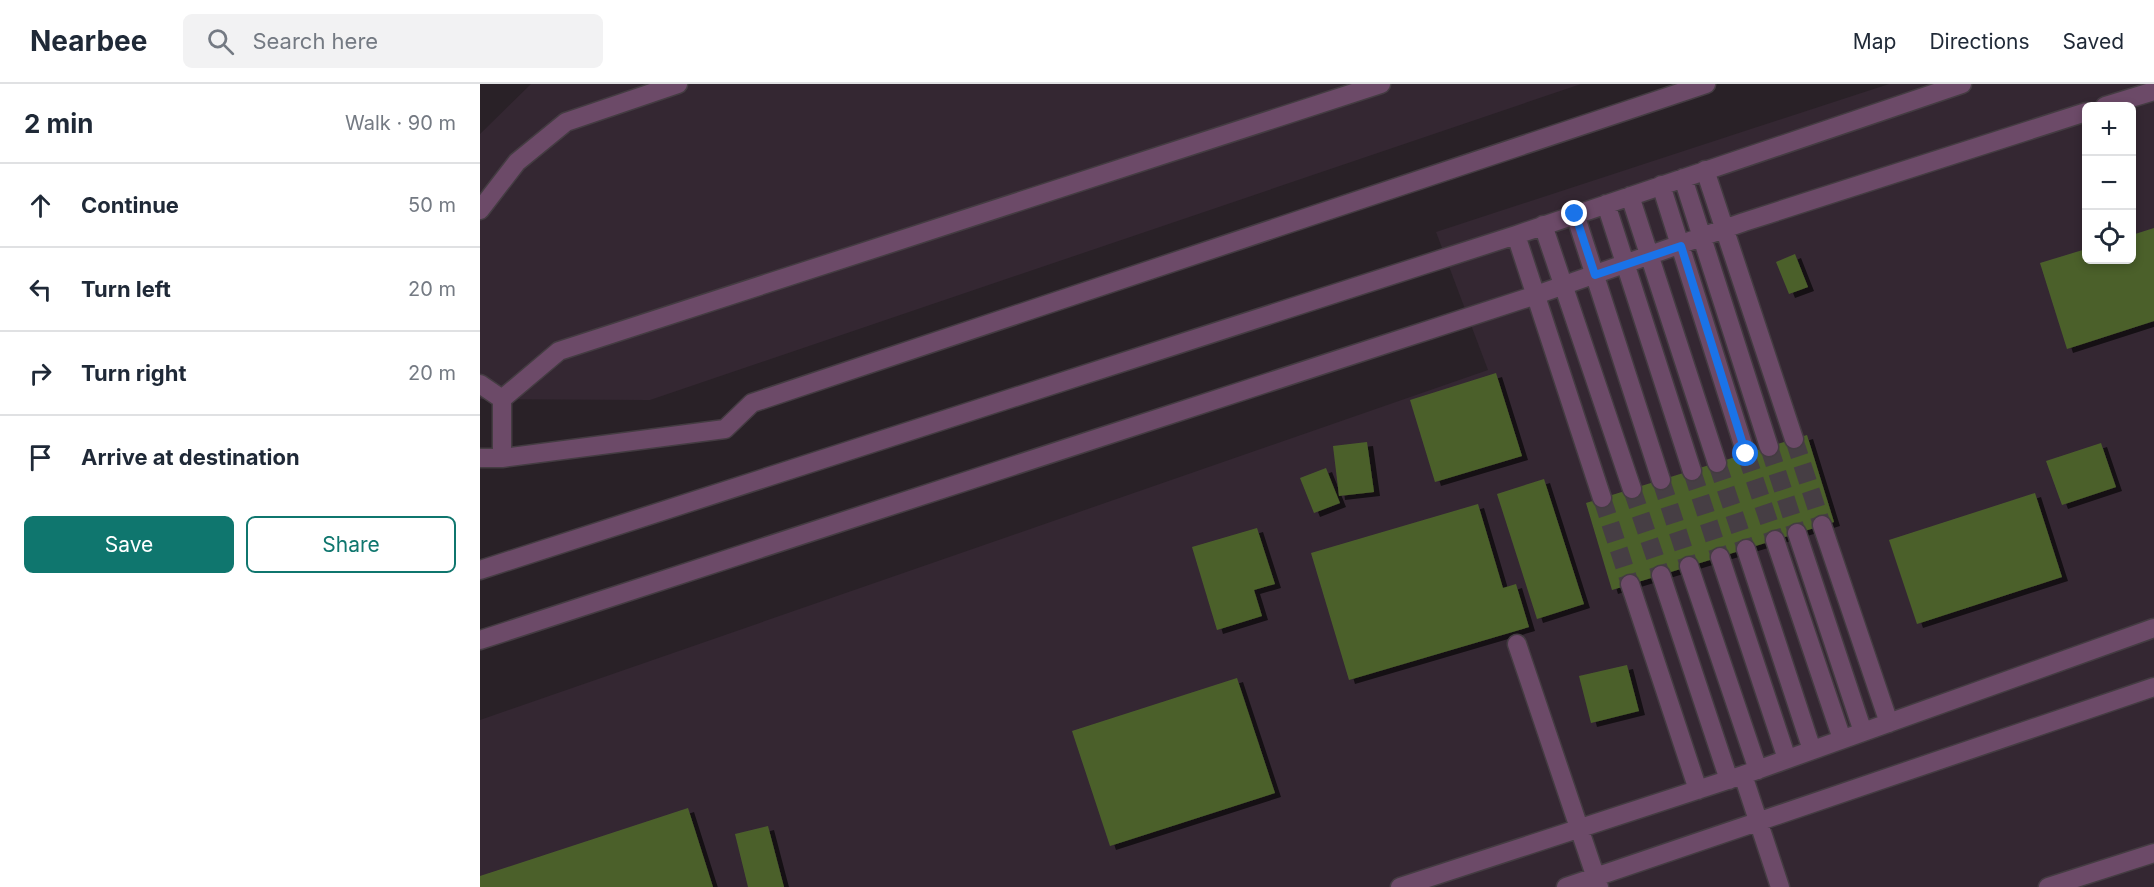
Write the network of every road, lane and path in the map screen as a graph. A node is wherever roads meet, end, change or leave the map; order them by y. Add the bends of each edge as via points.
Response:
1 (678, 84) edge
2 (1381, 84) edge
3 (1706, 84) edge
4 (1962, 84) edge
5 (2154, 91) edge
6 (2117, 102) edge
7 (2082, 113) edge
8 (1705, 170) junction
9 (1683, 178) junction
10 (1661, 185) junction
11 (1630, 196) junction
12 (1606, 204) junction
13 (480, 210) edge
14 (1575, 214) junction
15 (1543, 225) junction
16 (1725, 229) junction
17 (1516, 235) junction
18 (1702, 238) junction
19 (1681, 246) junction
20 (1650, 256) junction
21 (1626, 264) junction
22 (1595, 275) junction
23 (1563, 286) junction
24 (1536, 295) junction
25 (480, 384) edge
26 (502, 399) junction
27 (1794, 440) tunnel mouth
28 (1769, 447) tunnel mouth
29 (1746, 454) tunnel mouth
30 (480, 458) edge
31 (502, 458) junction
32 (1717, 463) tunnel mouth
33 (1692, 471) tunnel mouth
34 (1661, 480) tunnel mouth
35 (1632, 489) tunnel mouth
36 (1602, 498) tunnel mouth
37 (1822, 525) tunnel mouth
38 (1797, 533) tunnel mouth
39 (1775, 540) tunnel mouth
40 (1746, 549) tunnel mouth
41 (1720, 557) tunnel mouth
42 (1689, 566) tunnel mouth
43 (480, 570) edge
44 (1660, 575) tunnel mouth
45 (1630, 584) tunnel mouth
46 (2154, 628) edge
47 (480, 640) edge
48 (1518, 644) dead end
49 (2154, 687) edge
50 (1889, 723) junction
51 (1863, 732) junction
52 (1842, 739) junction
53 (1812, 750) junction
54 (1787, 759) junction
55 (1743, 775) junction
56 (1698, 790) junction
57 (1760, 822) junction
58 (1579, 828) junction
59 (2154, 853) edge
60 (1597, 882) edge
61 (1400, 887) edge
62 (1566, 887) edge
63 (1780, 887) edge
64 (2048, 887) edge

1 - 13 lane via 566,122 517,162
2 - 26 lane via 559,351
3 - 31 lane via 752,403 725,429
4 - 8 lane
5 - 6 lane
7 - 16 lane
8 - 9 lane
8 - 16 lane
9 - 10 lane
9 - 18 lane
10 - 11 lane
10 - 19 lane
11 - 12 lane
11 - 20 lane
12 - 14 lane
12 - 21 lane
14 - 15 lane
14 - 22 lane
15 - 17 lane
15 - 23 lane
16 - 18 lane
16 - 27 lane
17 - 24 lane
17 - 43 lane
18 - 19 lane
18 - 28 lane
19 - 20 lane
19 - 29 lane
20 - 21 lane
20 - 32 lane
21 - 22 lane
21 - 33 lane
22 - 23 lane
22 - 34 lane
23 - 24 lane
23 - 35 lane
24 - 36 lane
24 - 47 lane
25 - 26 lane
26 - 31 lane
30 - 31 lane
37 - 50 lane
38 - 51 lane
39 - 52 lane
40 - 53 lane
41 - 54 lane
42 - 55 lane
44 - 55 lane
45 - 56 lane
46 - 50 lane
48 - 58 lane
49 - 57 lane
50 - 51 lane
51 - 52 lane
52 - 53 lane
53 - 54 lane
54 - 55 lane
55 - 56 lane
55 - 57 lane
56 - 58 lane
57 - 60 lane
57 - 63 lane
58 - 60 lane
58 - 61 lane
59 - 64 lane
60 - 62 lane

